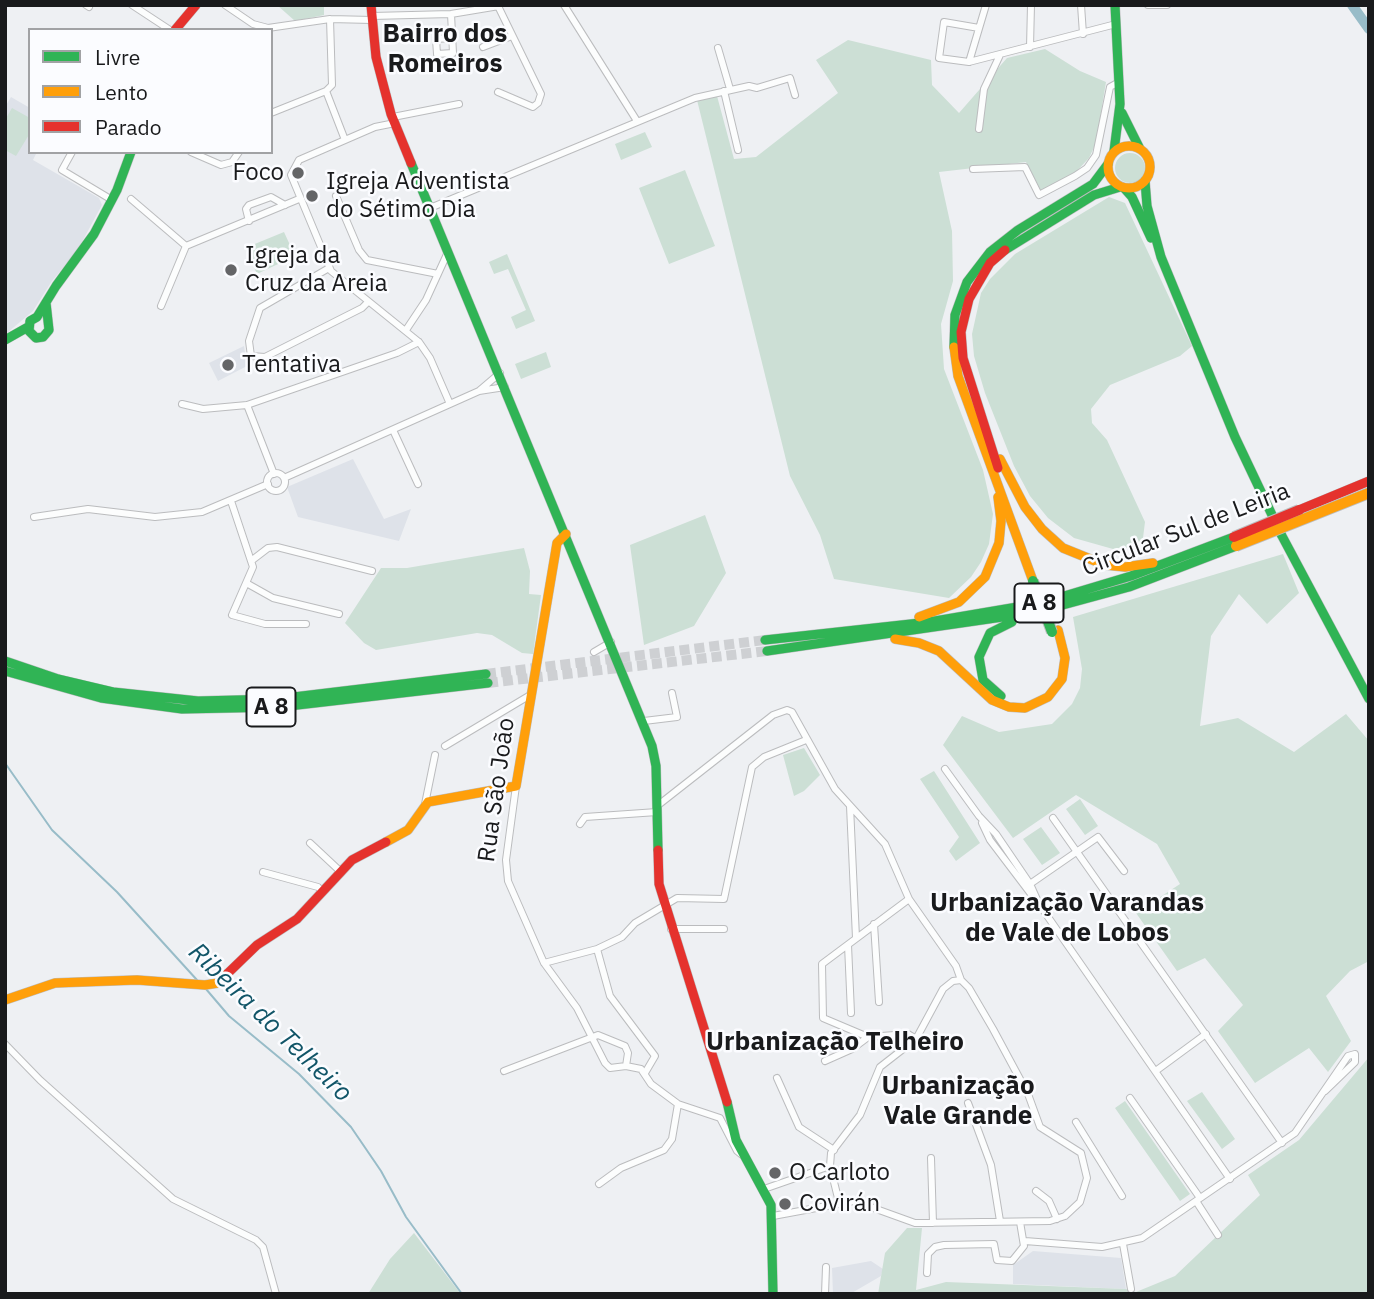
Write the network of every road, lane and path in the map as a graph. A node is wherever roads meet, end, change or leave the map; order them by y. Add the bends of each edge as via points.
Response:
1 (196, 5) edge
2 (225, 5) edge
3 (564, 5) edge
4 (986, 5) edge
5 (1031, 5) edge
6 (1081, 5) edge
7 (1115, 5) edge
8 (1148, 5) edge
9 (1167, 5) edge
10 (136, 6) edge
11 (499, 6) edge
12 (372, 14) edge
13 (451, 15) junction
14 (330, 19) junction
15 (1116, 24) junction
16 (170, 28) edge
17 (175, 28) edge
18 (267, 28) edge
19 (979, 28) junction
20 (273, 29) edge
21 (1083, 34) junction
22 (512, 36) junction
23 (452, 38) dead end
24 (483, 47) dead end
25 (1030, 47) junction
26 (718, 48) dead end
27 (1000, 55) junction
28 (969, 62) junction
29 (1119, 82) junction
30 (727, 90) junction
31 (326, 91) junction
32 (498, 92) dead end
33 (794, 95) dead end
34 (459, 104) dead end
35 (1120, 104) junction
36 (273, 112) edge
37 (393, 118) junction
38 (637, 121) junction
39 (979, 129) dead end
40 (345, 140) junction
41 (738, 150) dead end
42 (1142, 150) junction
43 (1114, 152) junction
44 (71, 154) edge
45 (130, 154) edge
46 (196, 154) edge
47 (238, 154) edge
48 (1108, 164) junction
49 (973, 169) dead end
50 (1145, 181) junction
51 (1122, 187) junction
52 (336, 196) dead end
53 (131, 199) dead end
54 (299, 199) junction
55 (112, 200) junction
56 (285, 205) junction
57 (430, 208) junction
58 (249, 220) junction
59 (186, 246) junction
60 (449, 252) junction
61 (1161, 257) junction
62 (329, 268) junction
63 (438, 274) junction
64 (368, 302) junction
65 (161, 306) dead end
66 (42, 318) junction
67 (29, 330) junction
68 (408, 332) junction
69 (5, 340) edge
70 (419, 342) junction
71 (403, 350) junction
72 (500, 373) junction
73 (505, 387) junction
74 (479, 391) junction
75 (182, 404) dead end
76 (450, 404) junction
77 (247, 405) junction
78 (393, 430) junction
79 (988, 436) junction
80 (274, 474) junction
81 (994, 477) junction
82 (284, 478) junction
83 (1369, 481) edge
84 (268, 484) junction
85 (418, 484) dead end
86 (1369, 493) edge
87 (231, 501) junction
88 (34, 517) dead end
89 (566, 534) junction
90 (1235, 541) junction
91 (1186, 554) junction
92 (251, 561) junction
93 (372, 570) dead end
94 (1036, 580) junction
95 (248, 583) junction
96 (1037, 612) junction
97 (340, 614) dead end
98 (306, 624) dead end
99 (885, 627) junction
100 (1055, 631) junction
101 (853, 641) junction
102 (611, 642) junction
103 (594, 652) dead end
104 (5, 661) edge
105 (5, 671) edge
106 (487, 678) tunnel mouth
107 (57, 683) junction
108 (532, 694) junction
109 (672, 694) dead end
110 (1369, 699) edge
111 (644, 721) junction
112 (806, 740) junction
113 (445, 746) dead end
114 (435, 755) dead end
115 (945, 769) dead end
116 (516, 786) junction
117 (425, 806) junction
118 (850, 806) junction
119 (657, 809) junction
120 (979, 816) junction
121 (1054, 818) dead end
122 (580, 824) dead end
123 (310, 843) dead end
124 (1076, 851) junction
125 (263, 872) dead end
126 (341, 872) junction
127 (1124, 872) dead end
128 (1030, 884) junction
129 (322, 891) junction
130 (909, 899) junction
131 (1039, 904) junction
132 (664, 905) junction
133 (874, 925) junction
134 (671, 929) junction
135 (724, 929) dead end
136 (856, 938) junction
137 (848, 945) junction
138 (597, 950) junction
139 (544, 963) junction
140 (961, 980) junction
141 (5, 1000) edge
142 (879, 1002) dead end
143 (851, 1013) dead end
144 (1206, 1034) junction
145 (592, 1035) junction
146 (868, 1037) junction
147 (916, 1040) junction
148 (5, 1044) edge
149 (825, 1061) dead end
150 (626, 1066) junction
151 (1157, 1070) junction
152 (504, 1071) dead end
153 (645, 1073) junction
154 (777, 1078) dead end
155 (1325, 1091) junction
156 (1130, 1098) dead end
157 (968, 1102) dead end
158 (678, 1104) junction
159 (1076, 1122) dead end
160 (1282, 1143) junction
161 (834, 1150) junction
162 (1094, 1152) junction
163 (742, 1155) junction
164 (931, 1158) dead end
165 (1083, 1159) junction
166 (830, 1167) junction
167 (1230, 1179) junction
168 (599, 1184) dead end
169 (764, 1189) junction
170 (1036, 1191) dead end
171 (1122, 1196) dead end
172 (1198, 1200) junction
173 (839, 1202) junction
174 (773, 1216) junction
175 (1057, 1219) junction
176 (1000, 1221) junction
177 (1020, 1222) junction
178 (933, 1223) junction
179 (1218, 1235) dead end
180 (1025, 1241) junction
181 (1123, 1244) junction
182 (825, 1267) dead end
183 (927, 1273) dead end
184 (1131, 1289) dead end
185 (276, 1294) edge
186 (773, 1294) edge
187 (825, 1294) edge

1 - 17 main road
2 - 18 street
3 - 38 street
4 - 19 street
5 - 25 street
6 - 21 street
7 - 15 main road
8 - 9 street
10 - 16 street
11 - 13 street
11 - 22 street
12 - 13 street
12 - 14 street
12 - 37 main road via 376,57
13 - 23 street
14 - 20 street
14 - 31 street via 334,81
15 - 21 street
15 - 29 main road
19 - 28 street
19 - 28 street via 946,20 943,24 939,58
21 - 25 street
22 - 24 street
22 - 32 street via 541,94 533,107
25 - 27 street
26 - 30 street
27 - 28 street
27 - 39 street via 984,89
29 - 35 main road
29 - 49 street via 1110,87 1096,155 1075,176 1039,195 1025,167
30 - 33 street via 757,88 790,78
30 - 38 street
30 - 41 street
31 - 36 street
31 - 40 street
34 - 37 street
35 - 42 main road via 1127,128
35 - 43 main road
37 - 40 street
37 - 57 main road
38 - 57 street
40 - 54 street via 294,165 291,175
42 - 43 main road via 1125,146
42 - 50 main road via 1150,162
43 - 48 main road
44 - 55 street via 62,170
45 - 55 main road
46 - 47 street via 221,165 232,162
48 - 51 main road via 1109,175
48 - 81 main road via 1093,184 998,245 978,265 961,296 954,326 955,359
50 - 51 main road via 1136,188
50 - 61 main road
51 - 61 main road via 1132,197
51 - 79 main road via 1094,195 1010,245 974,288 965,308 961,345
52 - 63 street via 367,260
53 - 59 street
54 - 56 street
54 - 62 street
55 - 66 main road via 46,303
56 - 58 street
56 - 58 street via 271,197 249,205
57 - 60 main road
58 - 59 street
59 - 65 street
60 - 63 street
60 - 72 main road
61 - 110 main road via 1252,475
62 - 64 street
62 - 64 street via 260,308 249,341 248,352 254,358
63 - 68 street
64 - 68 street
66 - 67 main road
66 - 67 main road via 49,330 46,335 39,338
67 - 69 main road
68 - 70 street
68 - 71 street
70 - 71 street
70 - 76 street
71 - 77 street
72 - 73 main road
72 - 74 street
73 - 74 street
73 - 89 main road
74 - 76 street
75 - 77 street via 203,409
76 - 78 street
77 - 80 street
78 - 82 street
78 - 85 street
79 - 91 main road via 1030,513 1071,553 1125,567
79 - 94 main road
80 - 82 street
80 - 84 street
81 - 94 main road
81 - 99 main road via 1001,531 985,577 968,596 948,608
82 - 84 street via 279,491
83 - 90 main road, Circular Sul de Leiria / A 8, bridge
84 - 87 street
86 - 90 main road, Circular Sul de Leiria / A 8, bridge
87 - 88 street via 202,512 155,517 89,509
87 - 92 street
89 - 102 main road
89 - 108 main road, Rua São João via 557,543
90 - 91 main road, Circular Sul de Leiria / A 8
90 - 96 main road, Circular Sul de Leiria / A 8 via 1129,587
91 - 99 main road, Circular Sul de Leiria / A 8 via 1041,603
92 - 93 street via 277,547
92 - 95 street
94 - 100 main road, bridge
95 - 97 street via 273,598
95 - 98 street via 232,612 238,618 265,624
96 - 100 main road via 1001,626 986,639 978,662 987,686 1016,701 1042,693 1057,670
96 - 101 main road, Circular Sul de Leiria / A 8
99 - 101 main road, Circular Sul de Leiria / A 8 via 766,646
100 - 101 main road via 1065,658 1062,679 1045,700 1020,708 992,700 952,661 930,647 901,639
102 - 103 street
102 - 111 main road
104 - 107 main road, A 8
105 - 107 main road, A 8
106 - 107 main road, A 8 via 293,705 213,709 120,702
108 - 113 street
108 - 116 main road, Rua São João
109 - 111 street via 677,717
111 - 119 main road via 654,757
112 - 118 street
112 - 119 street via 787,710 764,721
112 - 132 street via 764,757 752,768 724,899 677,898
114 - 117 street
115 - 120 street
116 - 117 main road via 440,798
116 - 139 street, Rua São João via 506,875
117 - 126 main road via 408,830 361,853
118 - 130 street via 886,844
118 - 136 street
119 - 122 street via 585,817
119 - 132 main road via 657,864
120 - 128 street
120 - 131 street via 990,840
121 - 124 street
123 - 126 street
124 - 127 street via 1098,837
124 - 128 street
124 - 144 street
125 - 129 street
126 - 129 main road
128 - 131 street
129 - 141 main road via 295,921 257,945 218,983 55,983
130 - 133 street
130 - 140 street
131 - 151 street
132 - 134 main road
132 - 138 street
133 - 136 street
133 - 142 street
134 - 135 street
134 - 163 main road
136 - 137 street
137 - 143 street
137 - 146 street via 822,964 822,1013 831,1024
138 - 139 street
138 - 153 street via 610,996 655,1056
139 - 145 street, Rua São João
140 - 147 street via 943,989
140 - 165 street via 1028,1094 1040,1127 1073,1146
144 - 151 street
144 - 160 street
145 - 150 street, Rua São João via 606,1065
145 - 150 street via 622,1043 628,1053
145 - 152 street
146 - 147 street via 908,1034
146 - 149 street
147 - 161 street via 880,1067 860,1115
148 - 185 street via 173,1199 256,1240 263,1247
150 - 153 street, Rua São João
151 - 167 street
153 - 158 street, Rua São João via 651,1084
154 - 161 street via 799,1127
155 - 155 street via 1355,1062 1355,1054 1348,1056
155 - 160 street via 1300,1128
156 - 172 street
157 - 176 street via 991,1165
158 - 163 street, Rua São João via 720,1118
158 - 168 street via 672,1139 664,1150 621,1168
159 - 162 street
160 - 167 street
161 - 166 street
162 - 165 street
162 - 171 street
163 - 169 main road
164 - 178 street
165 - 175 street via 1084,1195
166 - 169 street
166 - 173 street
167 - 172 street
169 - 174 main road
170 - 175 street via 1049,1201
172 - 179 street
172 - 181 street via 1142,1238
173 - 174 street
173 - 178 street via 859,1202 907,1221
174 - 186 main road
175 - 177 street
176 - 177 street
176 - 178 street
177 - 180 street
180 - 181 street via 1102,1247
180 - 183 street via 1021,1253 1006,1262 994,1256 994,1244 935,1247 928,1254
181 - 184 street
182 - 187 street

